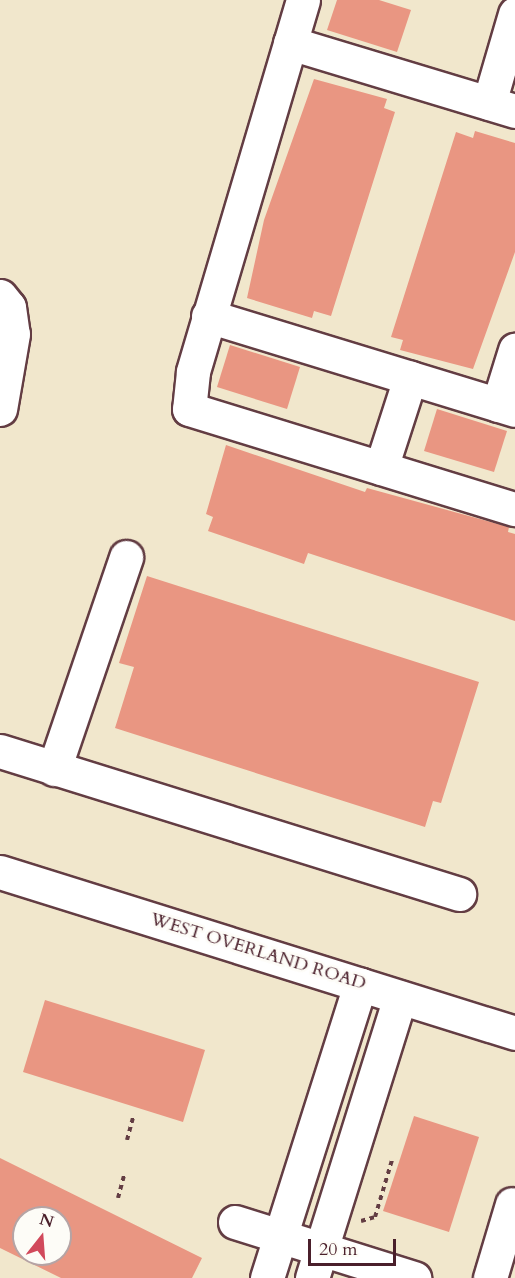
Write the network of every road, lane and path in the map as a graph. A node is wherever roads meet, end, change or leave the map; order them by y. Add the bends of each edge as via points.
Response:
1 (303, 0) edge
2 (496, 0) edge
3 (515, 6) edge
4 (515, 14) edge
5 (290, 43) junction
6 (502, 107) edge
7 (0, 296) edge
8 (208, 316) junction
9 (515, 350) edge
10 (410, 378) junction
11 (506, 408) edge
12 (0, 409) edge
13 (381, 468) junction
14 (515, 509) edge
15 (126, 558) dead end
16 (2, 758) edge
17 (54, 769) junction
18 (0, 872) edge
19 (459, 894) dead end
20 (360, 984) junction
21 (400, 997) junction
22 (515, 1033) edge
23 (133, 1118) dead end
24 (127, 1140) dead end
25 (392, 1160) dead end
26 (124, 1175) dead end
27 (118, 1198) dead end
28 (512, 1203) dead end
29 (358, 1220) dead end
30 (235, 1222) dead end
31 (280, 1237) junction
32 (317, 1264) edge
33 (267, 1278) edge
34 (414, 1278) edge
35 (490, 1278) edge

1 - 5 street
2 - 3 street
4 - 6 street
5 - 6 street
5 - 8 street
7 - 12 street via 9,307 13,334
8 - 10 street
8 - 13 street via 189,409
9 - 11 street
10 - 11 street
10 - 13 street
13 - 14 street
15 - 17 street
16 - 17 street
17 - 19 street
18 - 20 street, WEST OVERLAND ROAD
20 - 21 street, WEST OVERLAND ROAD
20 - 31 street
21 - 22 street, WEST OVERLAND ROAD
21 - 32 street
23 - 24 path
25 - 29 path via 375,1217 367,1223
26 - 27 path
28 - 35 street
30 - 31 street
31 - 32 street
31 - 33 street
32 - 34 street

